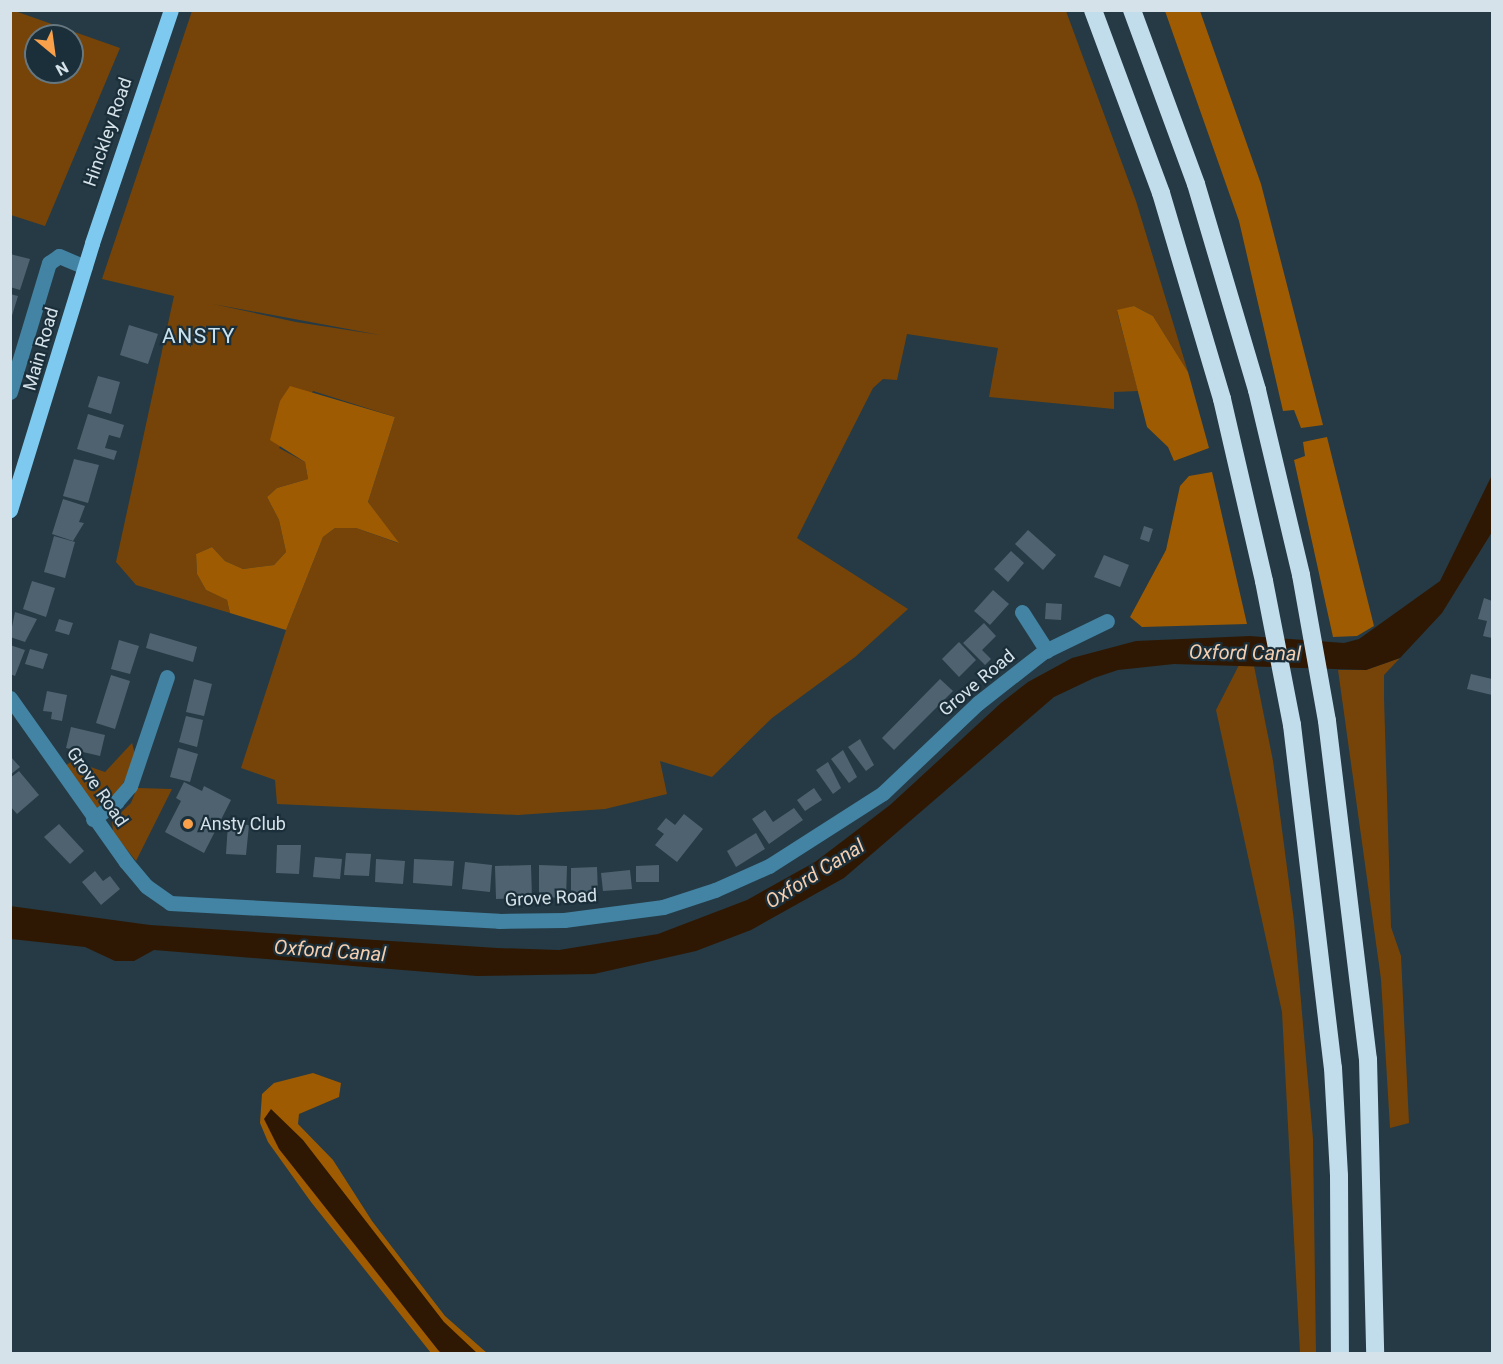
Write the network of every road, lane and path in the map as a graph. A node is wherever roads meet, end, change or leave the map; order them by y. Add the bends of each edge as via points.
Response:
1 (171, 10) edge
2 (1094, 10) edge
3 (1132, 10) edge
4 (85, 267) junction
5 (10, 392) edge
6 (10, 510) edge
7 (1022, 612) dead end
8 (1107, 621) dead end
9 (1047, 651) junction
10 (167, 676) dead end
11 (10, 698) edge
12 (93, 819) junction
13 (1340, 1353) edge
14 (1375, 1353) edge

1 - 4 main road, Hinckley Road
2 - 13 highway via 1164,205 1222,399 1292,725 1333,1068 1339,1176
3 - 14 highway via 1196,184 1257,390 1301,574 1328,721 1368,1059
4 - 5 street via 59,256 49,263
4 - 6 main road, Main Road
7 - 9 street
8 - 9 street, Grove Road
9 - 12 street, Grove Road via 978,703 883,793 769,866 663,907 564,920 499,921 183,906 170,903 146,886
10 - 12 street via 130,786
11 - 12 street, Grove Road

